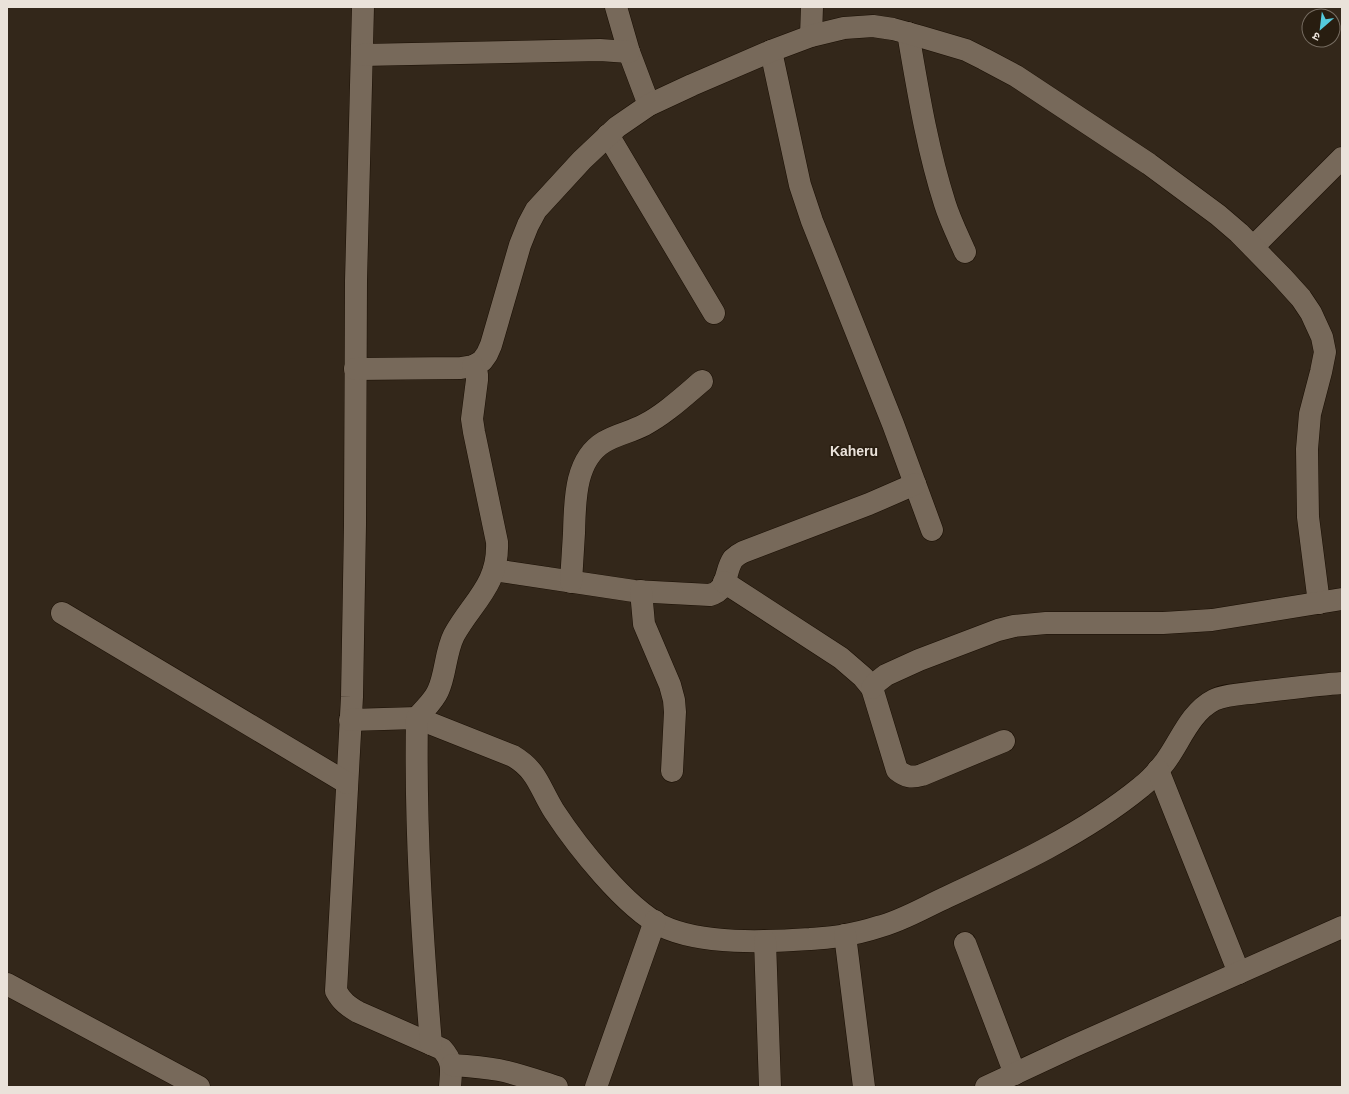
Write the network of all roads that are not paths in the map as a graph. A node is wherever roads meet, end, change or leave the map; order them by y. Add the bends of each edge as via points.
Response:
1 (363, 7) edge
2 (616, 7) edge
3 (812, 7) edge
4 (908, 33) junction
5 (811, 36) junction
6 (770, 51) junction
7 (629, 52) junction
8 (362, 56) junction
9 (649, 105) junction
10 (608, 135) junction
11 (1342, 158) edge
12 (1253, 247) junction
13 (965, 252) dead end
14 (714, 313) dead end
15 (473, 366) junction
16 (355, 369) junction
17 (702, 381) dead end
18 (915, 484) junction
19 (932, 530) dead end
20 (494, 570) junction
21 (571, 582) junction
22 (724, 582) junction
23 (641, 591) junction
24 (1342, 599) edge
25 (1319, 603) junction
26 (62, 613) dead end
27 (1342, 683) edge
28 (872, 688) junction
29 (417, 718) junction
30 (350, 720) junction
31 (1004, 741) dead end
32 (1158, 770) junction
33 (672, 771) dead end
34 (347, 783) junction
35 (655, 921) junction
36 (1342, 927) edge
37 (845, 935) junction
38 (765, 941) junction
39 (965, 942) dead end
40 (1239, 973) junction
41 (7, 984) edge
42 (431, 1044) junction
43 (452, 1066) junction
44 (1015, 1074) junction
45 (199, 1087) edge
46 (450, 1087) edge
47 (557, 1087) edge
48 (596, 1087) edge
49 (770, 1087) edge
50 (864, 1087) edge
51 (986, 1087) edge

1 - 8 street
2 - 7 street
3 - 5 street
4 - 5 street via 873,26 844,28
4 - 12 street via 966,50 1016,76 1149,164 1218,215
4 - 13 street via 932,159 945,206
5 - 6 street
6 - 9 street
6 - 18 street via 800,185
7 - 8 street via 600,50
7 - 9 street
8 - 16 street
9 - 10 street
10 - 14 street
10 - 15 street via 560,182 536,210 520,245 491,345 482,361
11 - 12 street
12 - 25 street via 1301,298 1322,337 1324,352 1310,414 1308,449 1308,516
15 - 16 street
15 - 20 street via 477,380 472,419 497,542 498,556
16 - 30 street via 355,533
17 - 21 street via 672,408 642,426 604,442 587,460 580,476 576,497
18 - 19 street
18 - 22 street via 743,552 732,560
20 - 21 street
20 - 29 street via 482,594 454,636 438,692
21 - 23 street
22 - 23 street via 721,589 710,595
22 - 28 street via 841,658
23 - 33 street via 644,624 674,700
24 - 25 street
25 - 28 street via 1212,620 1163,623 1046,623 1014,626 919,660 886,676
26 - 34 street
27 - 32 street via 1216,698 1193,718
28 - 31 street via 898,770 904,776 922,775
29 - 30 street
29 - 35 street via 524,762 533,772 553,810 593,863 626,898
29 - 42 street via 420,894
30 - 34 street
32 - 37 street via 1144,785 1113,809 1051,846 989,878 881,927
32 - 40 street
34 - 42 street via 336,991 340,1000 347,1006
35 - 38 street via 681,933 706,938
35 - 48 street
36 - 40 street
37 - 38 street
37 - 50 street
38 - 49 street
39 - 44 street
40 - 44 street
41 - 45 street
42 - 43 street via 442,1049
43 - 46 street
43 - 47 street via 499,1070
44 - 51 street

